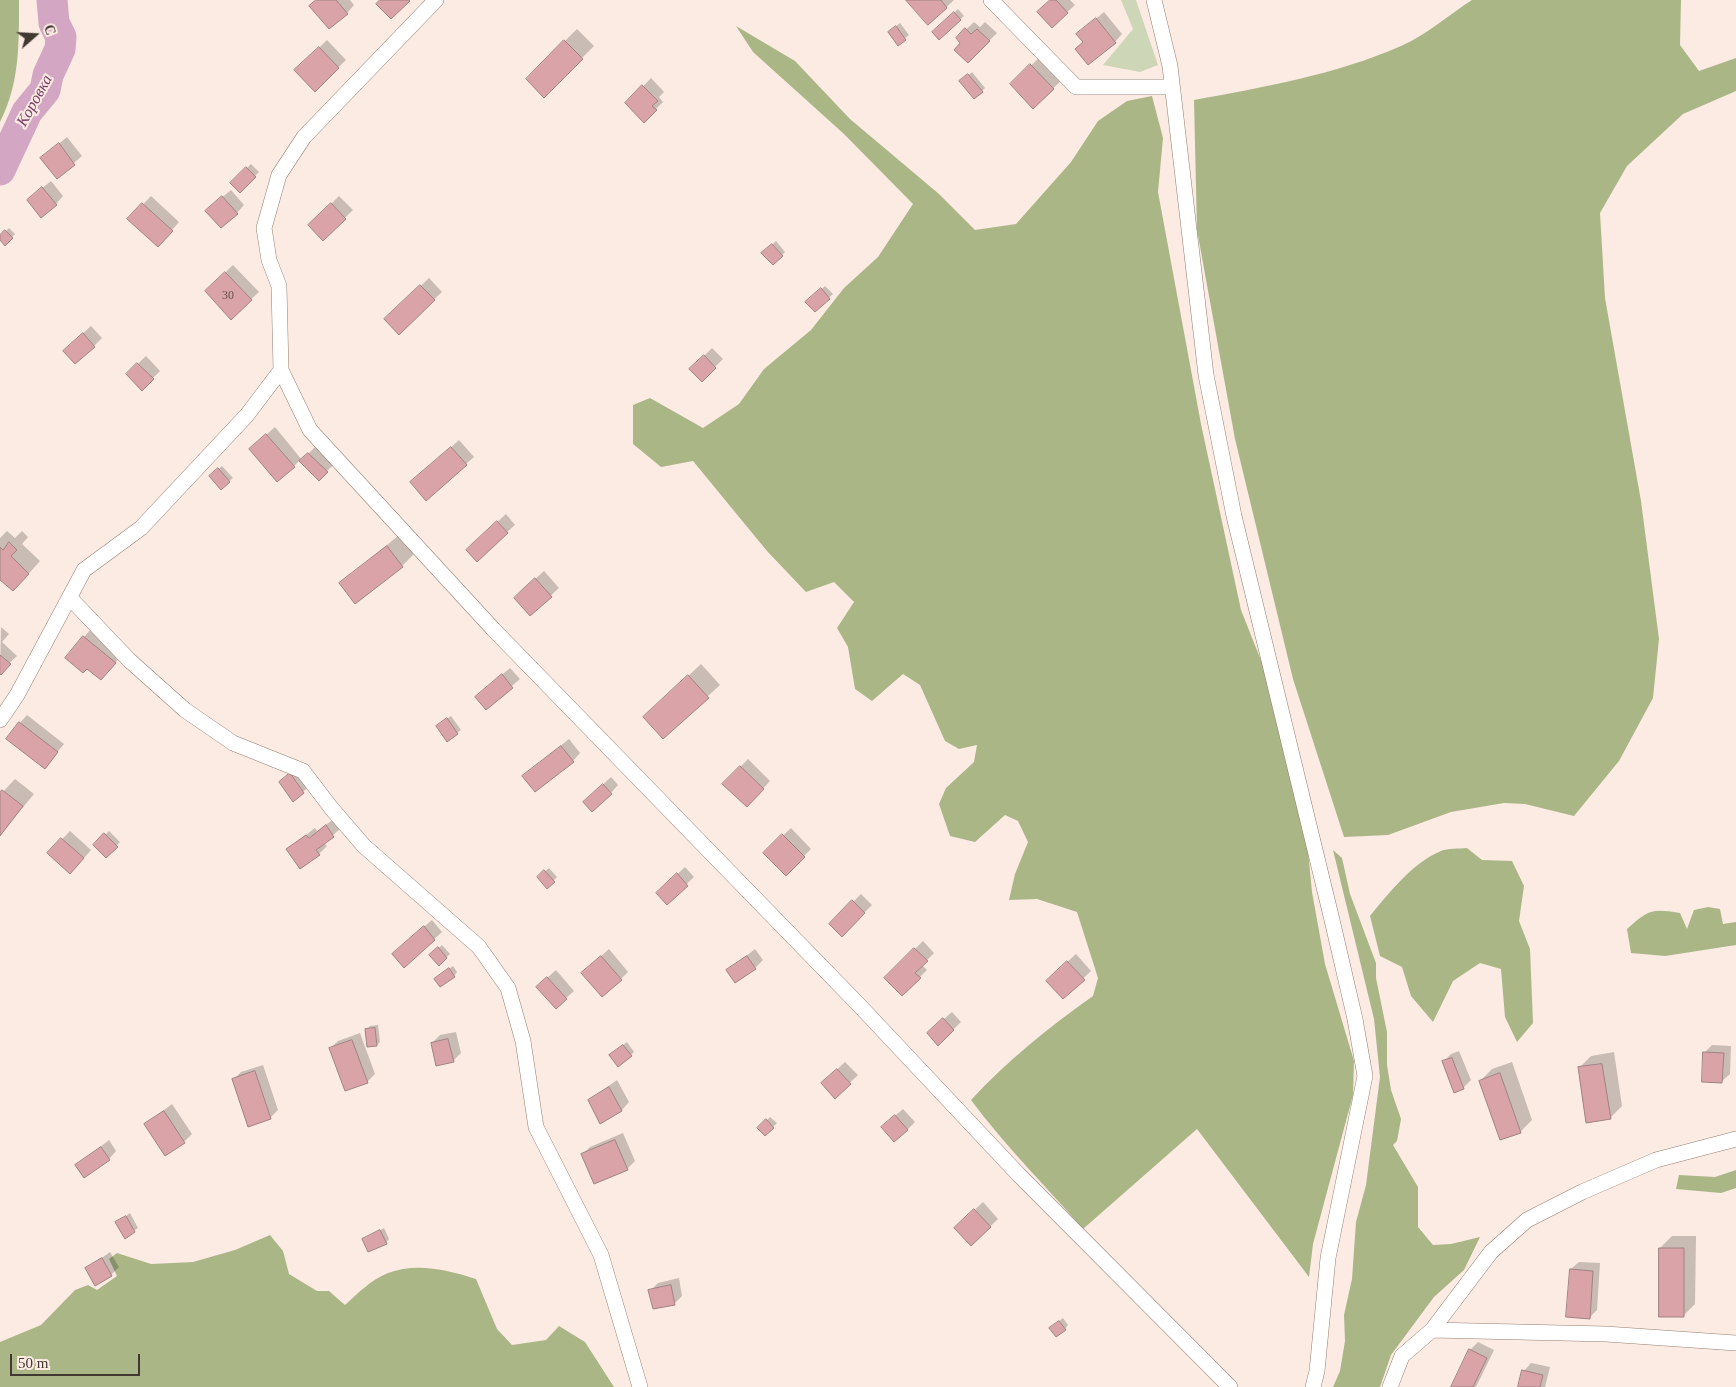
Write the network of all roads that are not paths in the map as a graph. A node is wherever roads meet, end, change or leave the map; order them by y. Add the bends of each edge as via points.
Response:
1 (436, 0) edge
2 (991, 0) edge
3 (1154, 0) edge
4 (1172, 87) junction
5 (281, 370) junction
6 (70, 598) junction
7 (0, 720) edge
8 (1736, 1139) edge
9 (1432, 1330) junction
10 (1736, 1343) edge
11 (640, 1387) edge
12 (1230, 1387) edge
13 (1313, 1387) edge
14 (1390, 1387) edge

1 - 5 street via 304,137 279,175 264,228 269,260 278,286
2 - 4 street via 1076,87
3 - 4 street
4 - 13 street via 1206,375 1234,516 1355,1019 1365,1076 1328,1258
5 - 6 street via 247,415 141,528 84,570
5 - 12 street via 310,430 494,630 859,1005 1019,1175
6 - 7 street
6 - 11 street via 129,660 186,710 233,743 303,771 364,846 479,947 508,988 522,1040 536,1127 601,1255
8 - 9 street via 1656,1160 1527,1220 1491,1252
9 - 10 street via 1606,1334
9 - 14 street via 1402,1356

